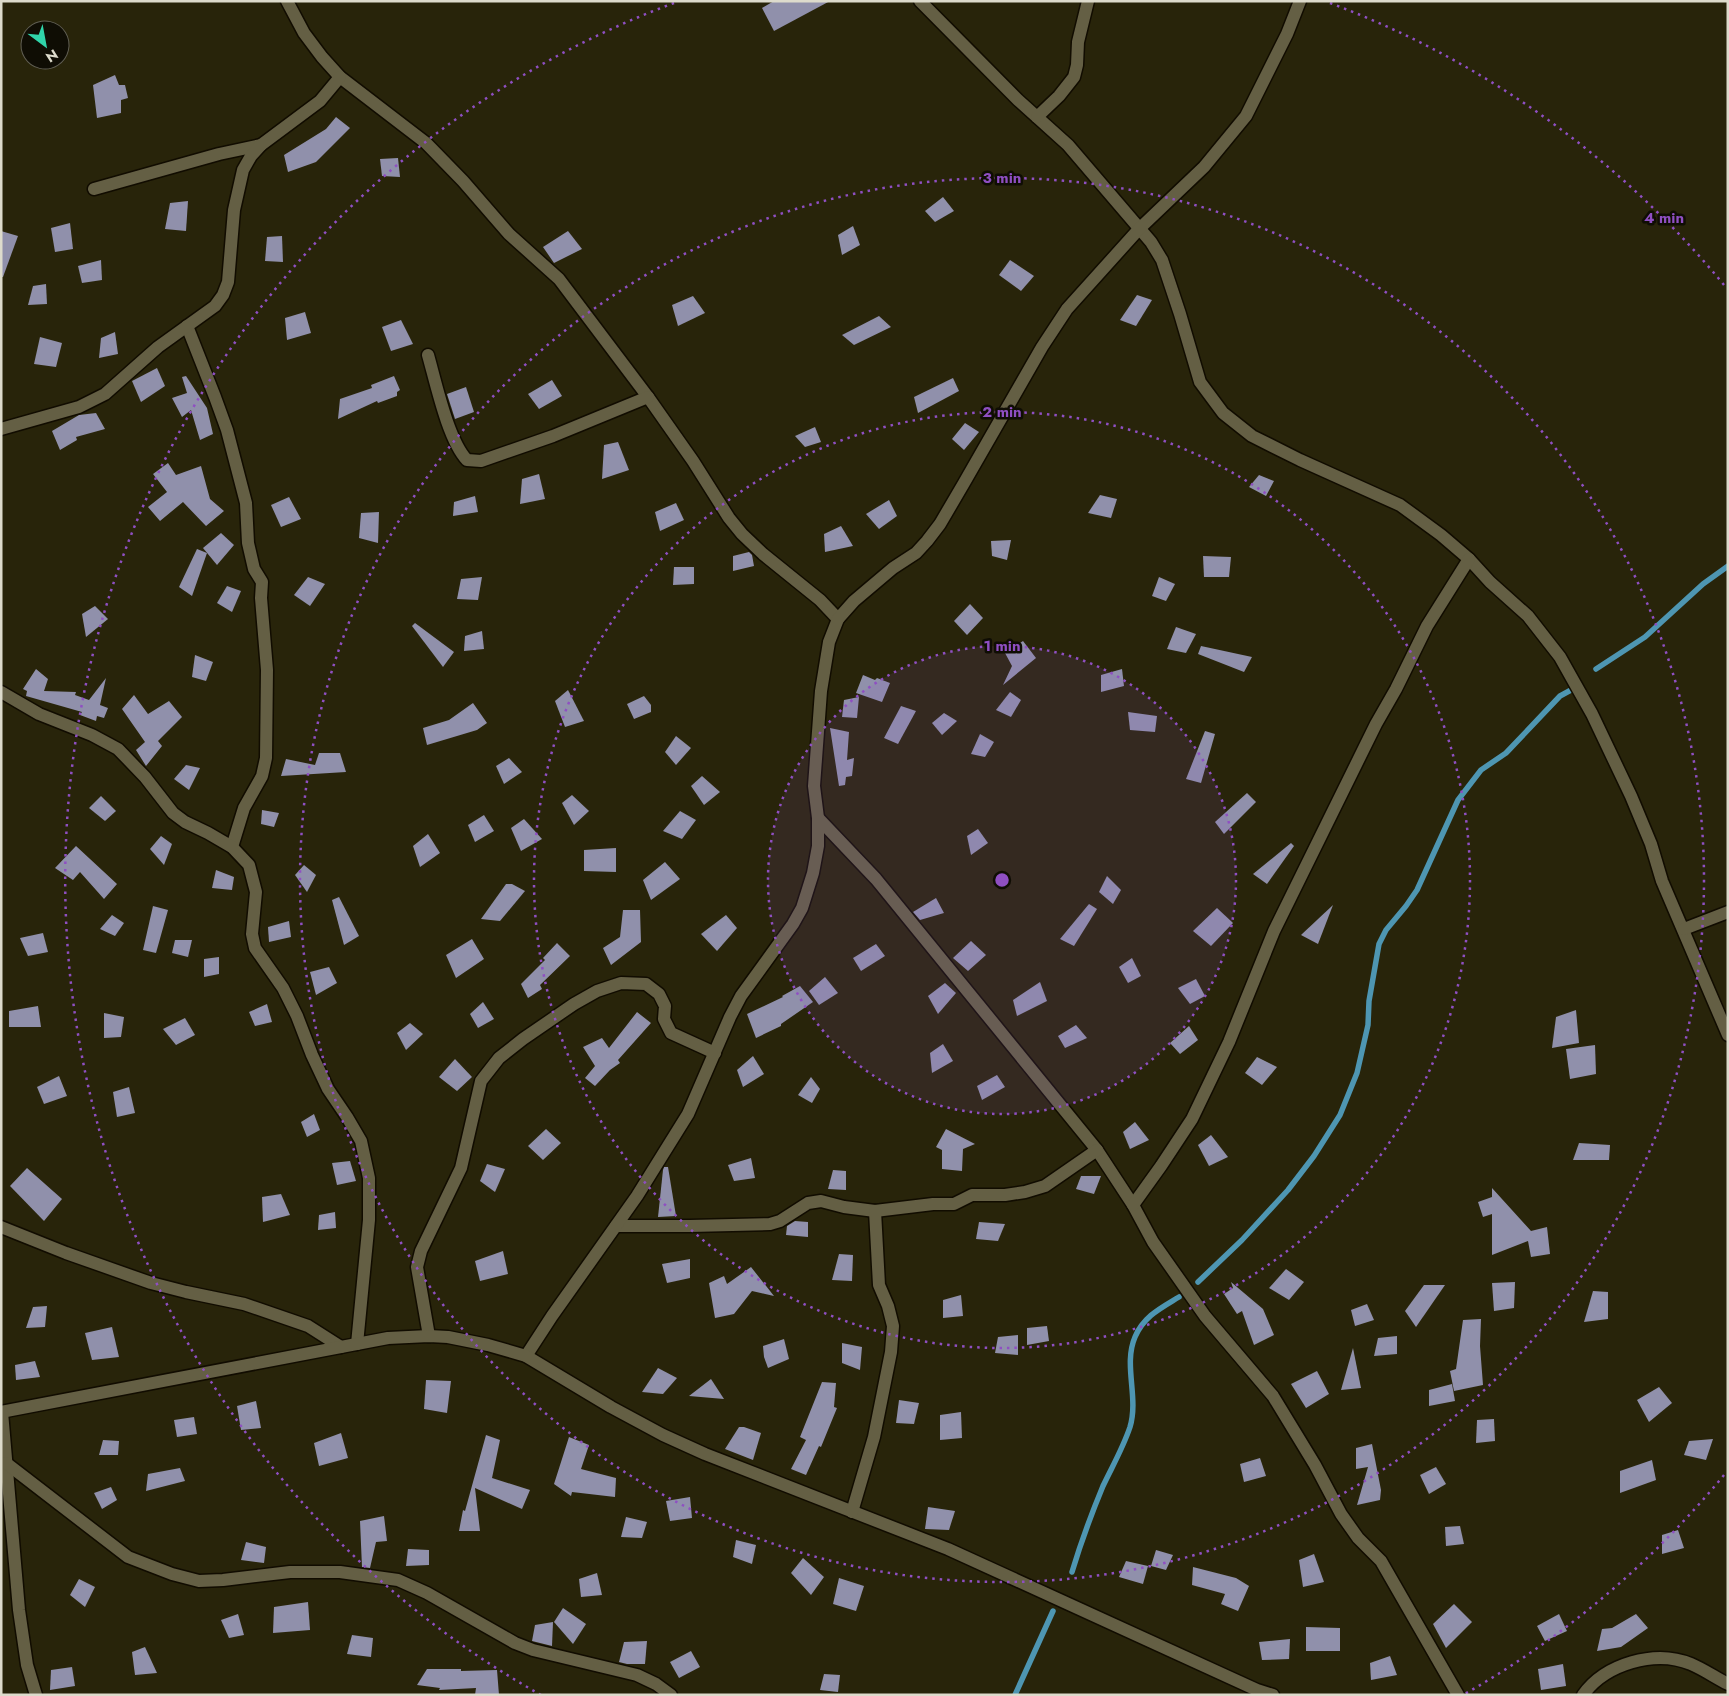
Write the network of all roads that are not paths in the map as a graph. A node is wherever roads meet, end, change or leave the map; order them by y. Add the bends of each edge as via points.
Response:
1 (287, 1) edge
2 (920, 1) edge
3 (1088, 1) edge
4 (1300, 1) edge
5 (340, 77) junction
6 (1037, 117) junction
7 (261, 145) junction
8 (94, 189) dead end
9 (1140, 229) junction
10 (187, 326) junction
11 (428, 355) dead end
12 (648, 397) junction
13 (1, 429) edge
14 (1469, 559) junction
15 (838, 619) junction
16 (1, 692) edge
17 (818, 818) junction
18 (232, 848) junction
19 (1728, 912) edge
20 (1684, 930) junction
21 (1728, 1035) edge
22 (715, 1053) junction
23 (1097, 1150) junction
24 (1133, 1205) junction
25 (875, 1211) junction
26 (616, 1226) junction
27 (1, 1227) edge
28 (429, 1336) junction
29 (357, 1344) junction
30 (341, 1347) junction
31 (526, 1356) junction
32 (2, 1412) edge
33 (6, 1463) junction
34 (852, 1512) junction
35 (1728, 1684) edge
36 (36, 1695) edge
37 (671, 1695) edge
38 (1273, 1695) edge
39 (1458, 1695) edge
40 (1583, 1695) edge

1 - 5 street via 304,33
2 - 6 street
3 - 6 street via 1074,77
4 - 9 street via 1246,116 1204,167
5 - 7 street via 320,101
5 - 12 street via 426,142 509,234 559,280
6 - 9 street via 1068,145
7 - 8 street
7 - 10 street via 243,170 234,210 228,282 223,295 215,306
9 - 14 street via 1162,260 1200,382 1223,413 1252,436 1400,505
9 - 15 street via 1067,308 928,541 854,601
10 - 13 street via 158,346 105,394 79,407
10 - 18 street via 227,430 246,503 248,543 254,569 262,582 267,670 266,758 262,776 244,808
11 - 12 street via 446,416 460,453 467,460 481,461 553,436
12 - 15 street via 742,534
14 - 20 street via 1528,616 1560,657 1592,714 1631,796
14 - 24 street via 1428,626 1376,724 1274,931 1229,1042 1192,1119
15 - 17 street via 829,642 821,690 814,786
16 - 18 street via 39,714 92,735 118,750 145,777 173,813
17 - 22 street via 818,846 802,908 741,996
17 - 23 street via 876,879
18 - 29 street via 249,865 256,892 252,934 255,948 283,988 328,1089 361,1142 369,1178 370,1220
19 - 20 street
20 - 21 street
22 - 26 street via 688,1114
22 - 28 street via 671,1033 664,1019 665,1006 659,994 646,984 621,983 574,1004 499,1058 481,1082 461,1168 421,1250 417,1267
23 - 24 street
23 - 25 street via 1044,1186 1025,1192 972,1195 954,1204
24 - 39 street via 1153,1242 1205,1316 1273,1396 1341,1514 1380,1561
25 - 26 street via 821,1201 808,1203 770,1224
25 - 34 street via 879,1285 893,1326 874,1437
26 - 31 street
27 - 30 street via 151,1283 253,1307 308,1326
28 - 29 street via 388,1338
28 - 31 street via 488,1345
29 - 30 street
30 - 32 street
31 - 34 street via 663,1435
32 - 33 street
33 - 36 street via 18,1610 27,1665
33 - 37 street via 128,1557 172,1574 199,1581 290,1572 340,1572 398,1580 515,1643 637,1675
34 - 38 street via 948,1550
35 - 40 street via 1689,1663 1648,1658 1615,1667 1588,1687

